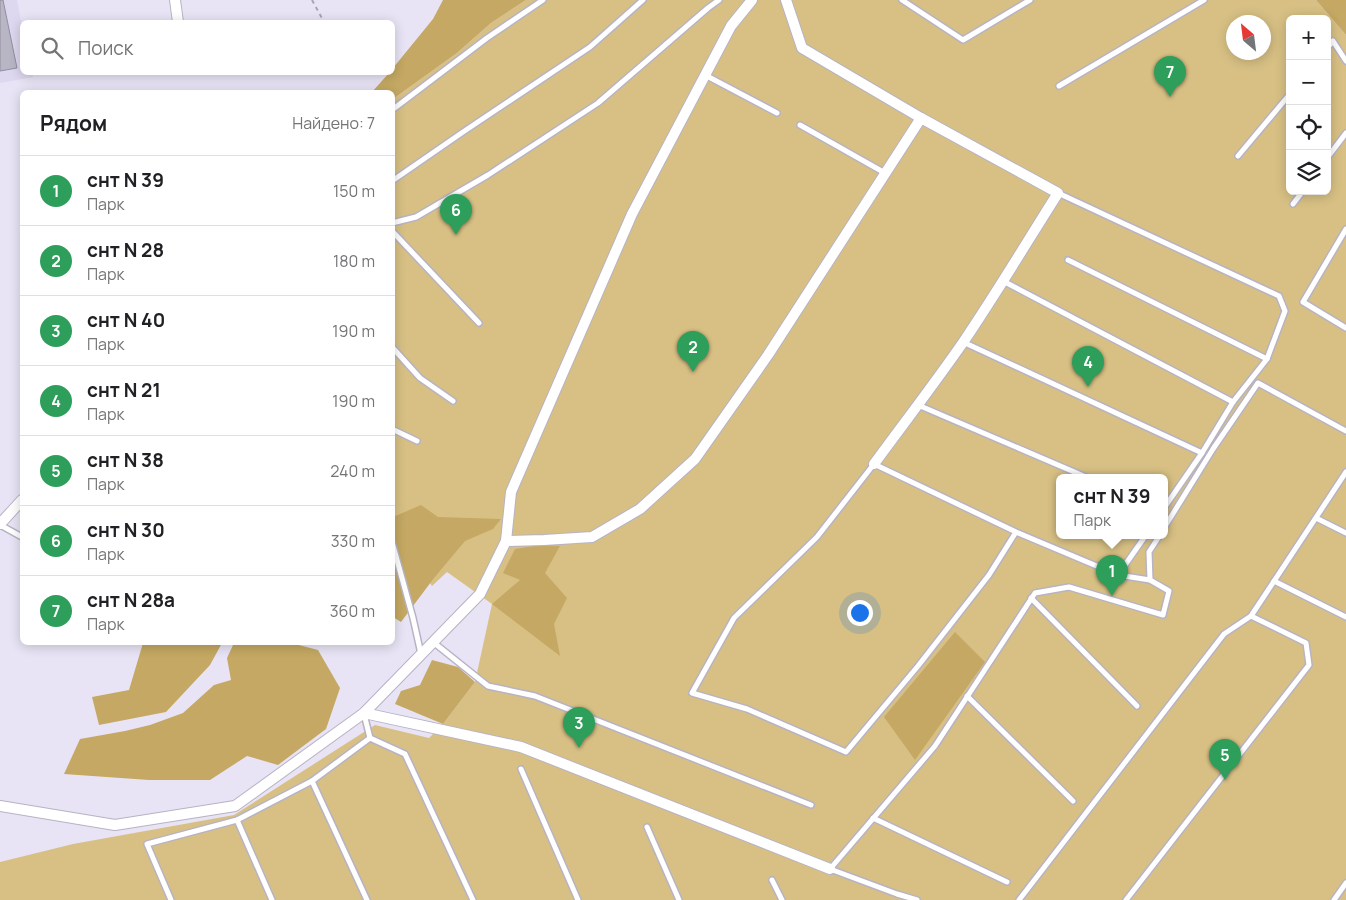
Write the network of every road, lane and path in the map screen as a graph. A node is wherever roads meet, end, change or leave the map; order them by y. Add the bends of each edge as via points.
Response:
1 (175, 0) edge
2 (312, 0) edge
3 (543, 0) edge
4 (643, 0) edge
5 (719, 0) edge
6 (752, 0) edge
7 (786, 0) edge
8 (902, 0) edge
9 (1030, 0) edge
10 (1204, 0) edge
11 (178, 20) edge
12 (323, 20) edge
13 (1331, 43) edge
14 (1346, 61) edge
15 (705, 75) junction
16 (1059, 86) dead end
17 (1286, 99) edge
18 (395, 108) edge
19 (777, 113) dead end
20 (921, 118) junction
21 (800, 126) dead end
22 (1346, 133) edge
23 (1331, 153) edge
24 (1238, 156) dead end
25 (885, 174) junction
26 (395, 179) edge
27 (1058, 193) junction
28 (1300, 195) edge
29 (1293, 204) dead end
30 (395, 222) edge
31 (1346, 228) edge
32 (395, 234) edge
33 (1068, 260) dead end
34 (1003, 281) junction
35 (479, 323) dead end
36 (1346, 328) edge
37 (963, 342) junction
38 (395, 350) edge
39 (1267, 359) junction
40 (453, 401) dead end
41 (1234, 402) junction
42 (918, 405) junction
43 (395, 430) edge
44 (1346, 431) edge
45 (417, 441) dead end
46 (1202, 453) junction
47 (874, 464) junction
48 (1346, 472) edge
49 (1079, 474) edge
50 (20, 502) edge
51 (1168, 502) edge
52 (1316, 518) junction
53 (1168, 522) edge
54 (0, 524) edge
55 (1016, 532) junction
56 (1346, 532) edge
57 (20, 535) edge
58 (1143, 539) edge
59 (1158, 539) edge
60 (506, 541) junction
61 (395, 553) edge
62 (1118, 575) junction
63 (1150, 580) junction
64 (1274, 581) junction
65 (1032, 598) junction
66 (1252, 616) junction
67 (1346, 617) edge
68 (433, 642) junction
69 (421, 655) junction
70 (967, 696) junction
71 (1137, 706) dead end
72 (364, 713) junction
73 (370, 738) junction
74 (521, 769) dead end
75 (312, 781) junction
76 (1073, 801) dead end
77 (812, 805) dead end
78 (0, 806) edge
79 (873, 818) junction
80 (236, 820) junction
81 (647, 827) dead end
82 (830, 869) junction
83 (772, 880) dead end
84 (1007, 882) dead end
85 (1346, 883) edge
86 (171, 900) edge
87 (272, 900) edge
88 (367, 900) edge
89 (472, 900) edge
90 (578, 900) edge
91 (679, 900) edge
92 (782, 900) edge
93 (917, 900) edge
94 (1019, 900) edge
95 (1126, 900) edge
96 (1334, 900) edge

1 - 11 street
2 - 12 path
3 - 18 lane
4 - 26 lane via 590,47
5 - 30 lane via 598,103 488,175 416,217
6 - 15 street via 731,26
7 - 20 street via 802,48
8 - 9 lane via 963,40
10 - 16 lane
13 - 14 lane via 1333,41
15 - 19 lane
15 - 60 street via 632,214 511,492
17 - 24 lane
20 - 25 street
20 - 27 street
21 - 25 lane
22 - 23 lane
25 - 60 street via 768,355 695,460 640,509 592,537
27 - 34 street
27 - 39 lane via 1279,296 1286,312
28 - 29 lane
31 - 36 lane via 1303,302
32 - 35 lane
33 - 39 lane
34 - 37 street
34 - 41 lane
37 - 42 street
37 - 46 lane
38 - 40 lane via 420,378
39 - 41 lane
41 - 46 lane
42 - 47 street
42 - 49 lane
43 - 45 lane
44 - 53 lane via 1258,383
46 - 51 lane
47 - 55 lane
47 - 55 lane via 817,537 734,618 692,693 747,709 846,752 989,575
48 - 52 lane
50 - 54 street
52 - 56 lane
52 - 64 lane
54 - 57 lane
55 - 62 lane
58 - 62 lane
59 - 63 lane via 1150,552
60 - 68 street via 480,594
61 - 69 lane
62 - 63 lane
63 - 65 lane via 1170,591 1163,615 1069,587 1035,593
64 - 66 lane
64 - 67 lane
65 - 70 lane
65 - 71 lane
66 - 94 lane via 1224,634
66 - 95 lane via 1306,643 1309,665
68 - 69 street
68 - 77 lane via 488,686 534,696
69 - 72 street
70 - 76 lane
70 - 79 lane via 935,746
72 - 73 lane
72 - 78 street via 235,806 115,825
72 - 82 street via 521,747
73 - 75 lane
73 - 89 lane via 404,754
74 - 90 lane
75 - 80 lane
75 - 88 lane
79 - 82 lane
79 - 84 lane
80 - 86 lane via 148,844
80 - 87 lane
81 - 91 lane
82 - 93 lane
83 - 92 lane
85 - 96 lane

